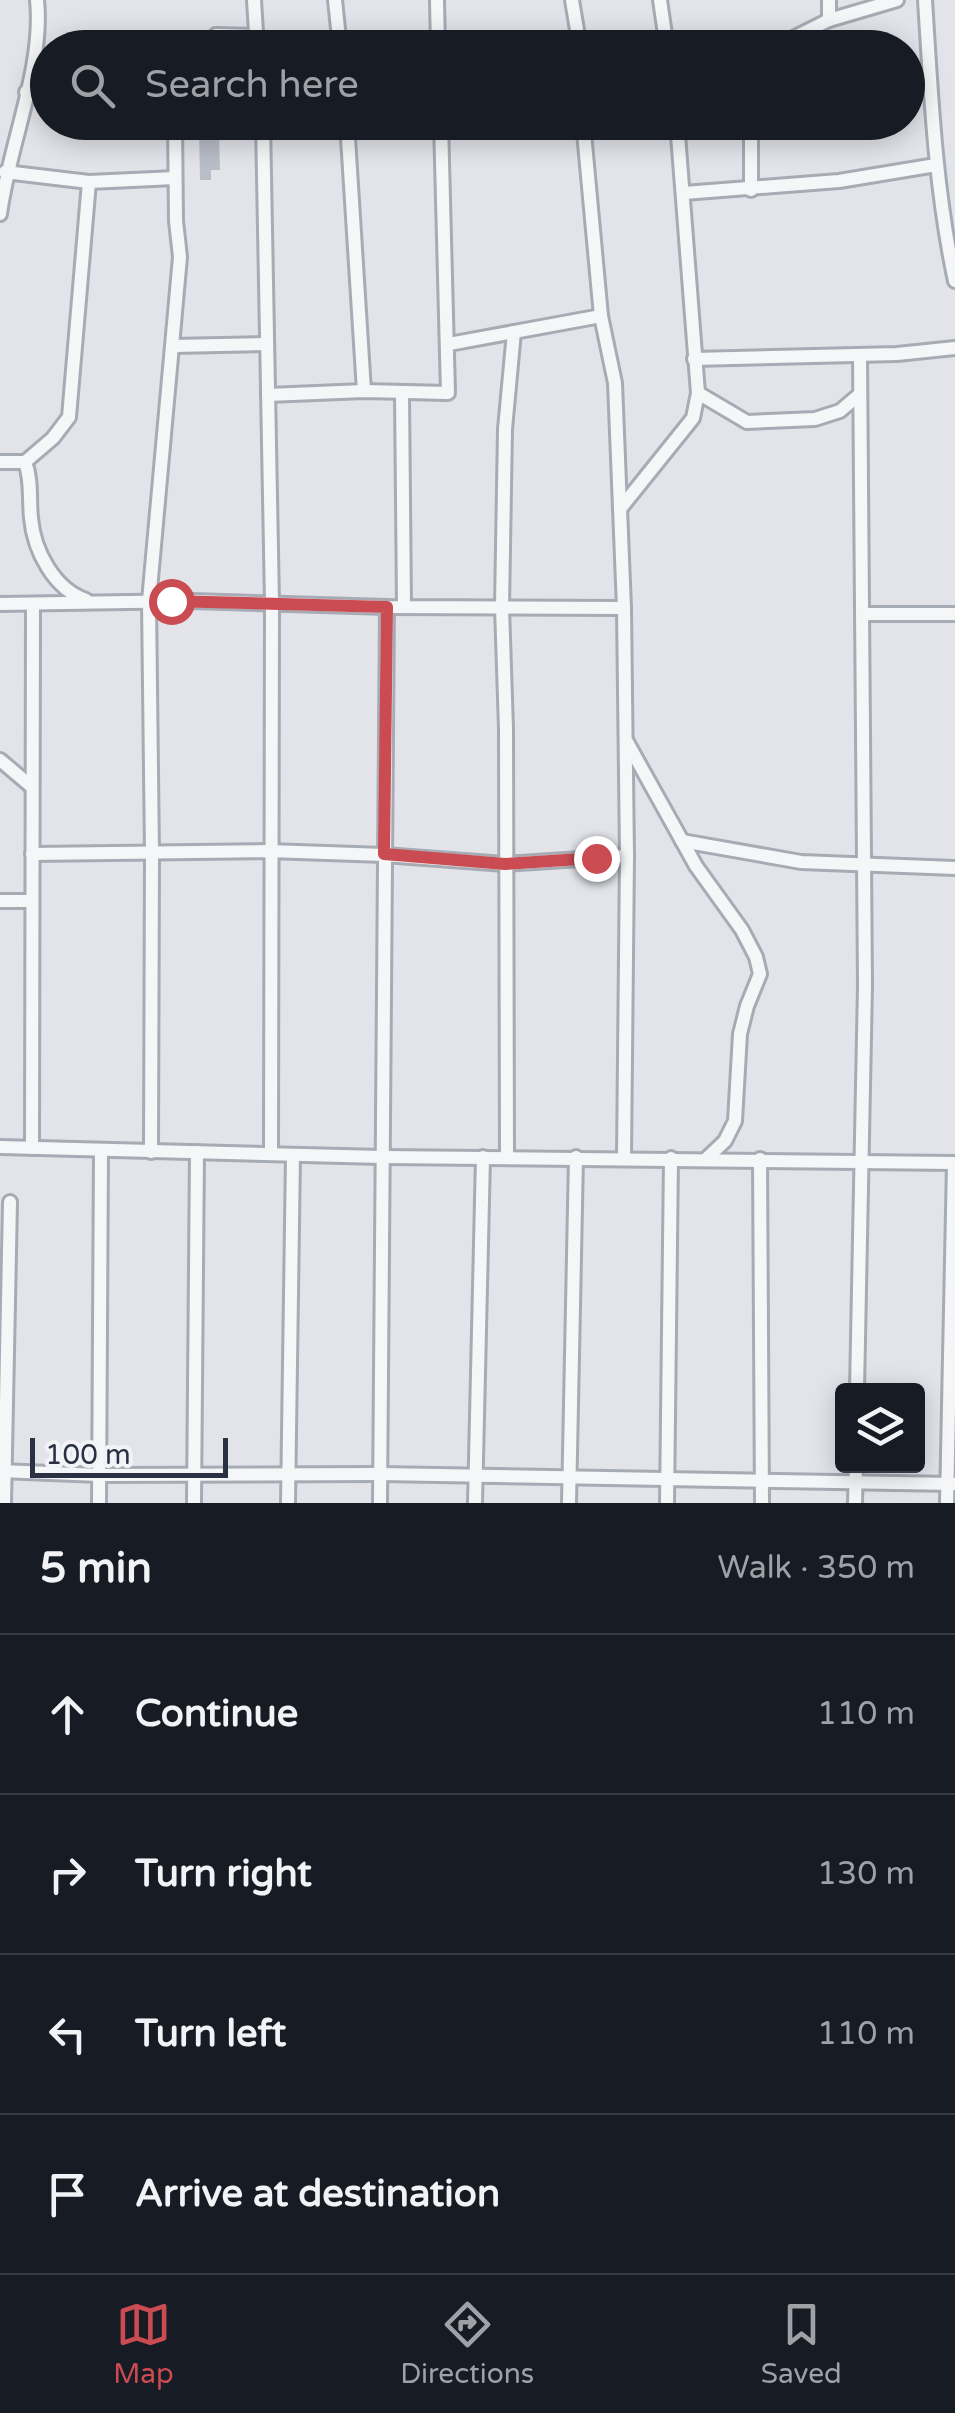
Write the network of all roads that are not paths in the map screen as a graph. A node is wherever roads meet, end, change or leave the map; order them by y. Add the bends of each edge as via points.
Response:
1 (38, 0) edge
2 (254, 0) edge
3 (335, 0) edge
4 (437, 0) edge
5 (572, 0) edge
6 (660, 0) edge
7 (829, 0) edge
8 (898, 0) edge
9 (925, 0) edge
10 (830, 20) junction
11 (38, 30) edge
12 (256, 30) edge
13 (338, 30) edge
14 (438, 30) edge
15 (577, 30) edge
16 (665, 30) edge
17 (810, 30) edge
18 (30, 79) edge
19 (26, 92) junction
20 (30, 92) edge
21 (176, 140) edge
22 (263, 140) edge
23 (348, 140) edge
24 (442, 140) edge
25 (586, 140) edge
26 (679, 140) edge
27 (750, 140) edge
28 (936, 166) junction
29 (6, 172) junction
30 (176, 178) junction
31 (89, 182) junction
32 (751, 190) junction
33 (684, 194) junction
34 (0, 214) edge
35 (952, 250) edge
36 (955, 281) edge
37 (601, 316) junction
38 (514, 332) junction
39 (267, 344) junction
40 (449, 344) junction
41 (173, 346) junction
42 (955, 348) edge
43 (860, 356) junction
44 (694, 359) junction
45 (364, 391) junction
46 (698, 393) junction
47 (402, 394) junction
48 (860, 394) junction
49 (268, 395) junction
50 (0, 462) edge
51 (25, 462) junction
52 (620, 509) junction
53 (149, 602) junction
54 (94, 603) junction
55 (272, 603) junction
56 (0, 604) edge
57 (33, 606) junction
58 (404, 606) junction
59 (387, 607) junction
60 (502, 607) junction
61 (624, 608) junction
62 (863, 614) junction
63 (955, 614) edge
64 (626, 740) junction
65 (0, 760) edge
66 (32, 787) junction
67 (682, 841) junction
68 (269, 851) junction
69 (32, 854) junction
70 (152, 854) junction
71 (384, 854) junction
72 (627, 856) junction
73 (864, 862) junction
74 (505, 864) junction
75 (955, 868) edge
76 (0, 900) edge
77 (32, 901) junction
78 (0, 1148) edge
79 (32, 1148) junction
80 (101, 1151) junction
81 (151, 1152) junction
82 (196, 1152) junction
83 (271, 1154) junction
84 (293, 1154) junction
85 (382, 1156) junction
86 (483, 1157) junction
87 (506, 1157) junction
88 (576, 1158) junction
89 (624, 1158) junction
90 (671, 1158) junction
91 (707, 1158) junction
92 (760, 1159) junction
93 (862, 1161) junction
94 (955, 1164) edge
95 (10, 1202) dead end
96 (857, 1383) edge
97 (2, 1471) edge
98 (856, 1473) edge
99 (195, 1474) junction
100 (288, 1474) junction
101 (380, 1474) junction
102 (100, 1475) junction
103 (475, 1477) junction
104 (569, 1478) junction
105 (668, 1480) junction
106 (762, 1482) junction
107 (855, 1483) junction
108 (951, 1484) edge
109 (4, 1503) edge
110 (100, 1503) edge
111 (194, 1503) edge
112 (288, 1503) edge
113 (380, 1503) edge
114 (475, 1503) edge
115 (569, 1503) edge
116 (668, 1503) edge
117 (762, 1503) edge
118 (855, 1503) edge
119 (947, 1503) edge

1 - 11 street
2 - 12 street
3 - 13 street
4 - 14 street
5 - 15 street
6 - 16 street
7 - 10 street
8 - 10 street
9 - 28 street
10 - 17 street
18 - 19 street
19 - 20 street
19 - 29 street
21 - 30 street
22 - 39 street
23 - 45 street
24 - 40 street
25 - 37 street
26 - 33 street
27 - 32 street
28 - 32 street
28 - 35 street
29 - 31 street
29 - 34 street
30 - 31 street
30 - 41 street via 180,241
31 - 51 street via 69,417
32 - 33 street
33 - 44 street
35 - 36 street
37 - 38 street
37 - 52 street via 614,383
38 - 40 street
38 - 60 street
39 - 41 street
39 - 49 street
40 - 47 street via 448,393
41 - 53 street
42 - 43 street
43 - 44 street
43 - 48 street
44 - 46 street
45 - 47 street
45 - 49 street
46 - 48 street via 748,422 815,419 840,411
46 - 52 street via 692,418
47 - 58 street
48 - 62 street
49 - 55 street
50 - 51 street
51 - 54 street via 37,549 60,583
52 - 61 street
53 - 54 street
53 - 55 street
53 - 70 street
54 - 57 street
55 - 59 street
55 - 68 street
56 - 57 street
57 - 66 street
58 - 59 street
58 - 60 street
59 - 71 street
60 - 61 street
60 - 74 street
61 - 64 street
62 - 63 street
62 - 73 street
64 - 67 street
64 - 72 street
65 - 66 street
66 - 69 street
67 - 73 street via 801,862
67 - 91 street via 742,930 760,974 740,1034 735,1122
68 - 70 street
68 - 71 street
68 - 83 street
69 - 70 street
69 - 77 street
70 - 81 street
71 - 74 street
71 - 85 street
72 - 74 street
72 - 89 street
73 - 75 street
73 - 93 street
74 - 87 street
76 - 77 street
77 - 79 street
78 - 79 street
79 - 80 street
80 - 81 street
80 - 102 street
81 - 82 street
82 - 83 street
82 - 99 street
83 - 84 street
84 - 85 street
84 - 100 street
85 - 86 street
85 - 101 street
86 - 87 street
86 - 103 street
87 - 88 street
88 - 89 street
88 - 104 street
89 - 90 street
90 - 91 street
90 - 105 street
91 - 92 street
92 - 93 street
92 - 106 street
93 - 94 street
93 - 96 street
94 - 108 street
95 - 97 street
97 - 102 street
97 - 109 street
98 - 107 street
99 - 100 street
99 - 102 street
99 - 111 street
100 - 101 street
100 - 112 street
101 - 103 street
101 - 113 street
102 - 110 street
103 - 104 street
103 - 114 street
104 - 105 street
104 - 115 street
105 - 106 street
105 - 116 street
106 - 107 street
106 - 117 street
107 - 108 street
107 - 118 street
108 - 119 street

